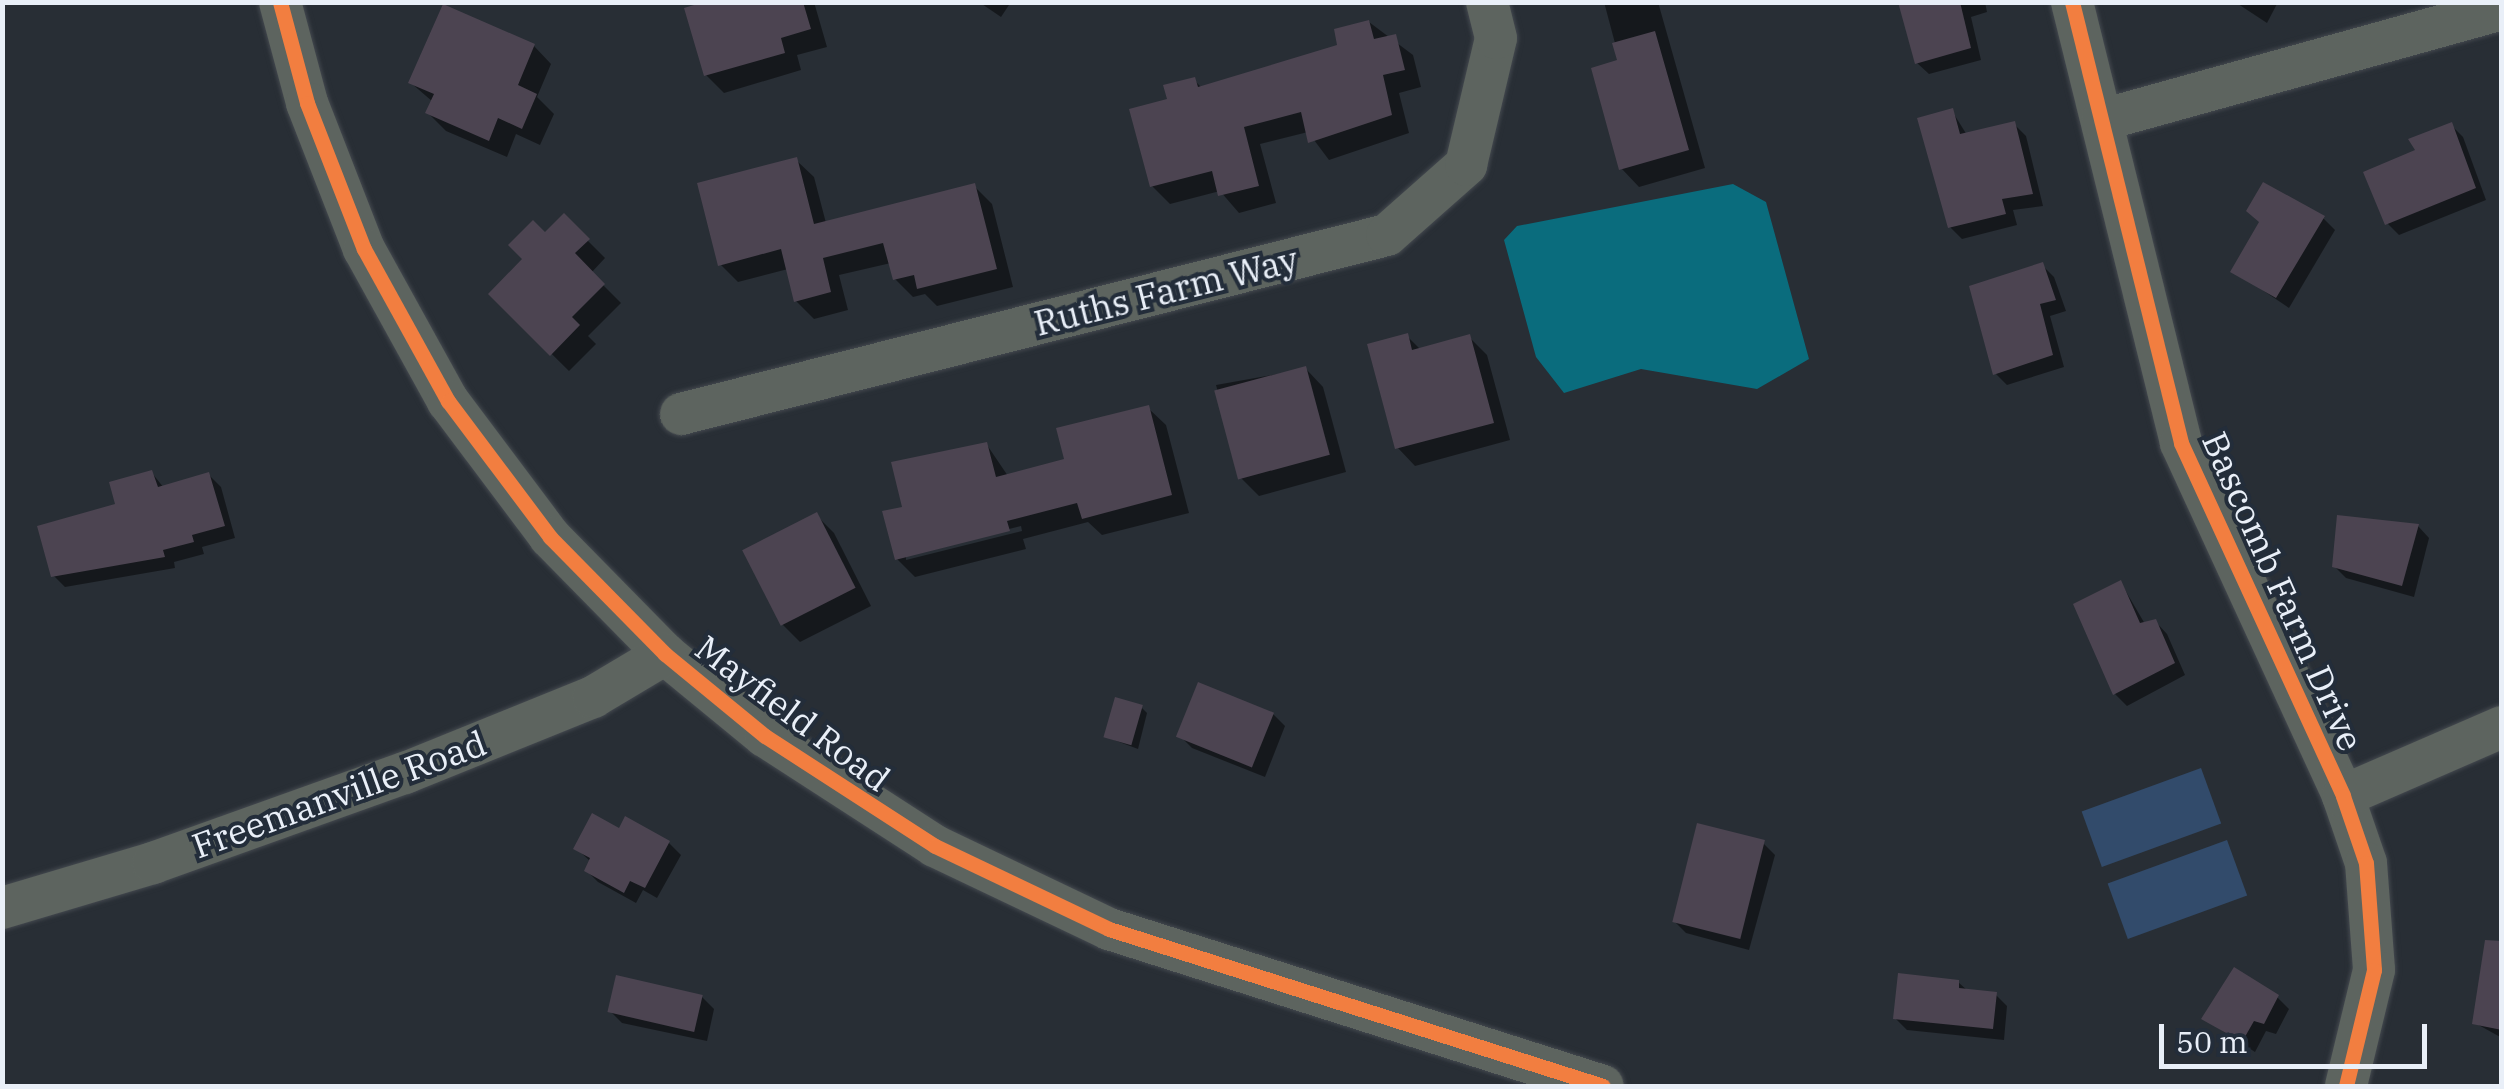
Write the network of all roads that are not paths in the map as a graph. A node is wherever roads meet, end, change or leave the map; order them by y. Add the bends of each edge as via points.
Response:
1 (280, 2) edge
2 (1487, 2) edge
3 (2072, 2) edge
4 (2502, 9) edge
5 (2102, 120) junction
6 (681, 414) dead end
7 (665, 654) junction
8 (2502, 727) edge
9 (2343, 796) junction
10 (2, 908) edge
11 (1604, 1086) edge
12 (2346, 1086) edge

1 - 7 street, Mayfield Road via 306,103 364,249 448,401 550,536
2 - 6 street, Ruths Farm Way via 1496,38 1466,165 1387,235
3 - 5 street, Bascomb Farm Drive
4 - 5 street
5 - 9 street, Bascomb Farm Drive via 2187,458
7 - 10 street, Freemanville Road via 593,696 405,773 153,863
7 - 11 street, Mayfield Road via 764,736 870,810 982,872 1190,958
8 - 9 street
9 - 12 street, Bascomb Farm Drive via 2366,863 2374,918 2367,1016

